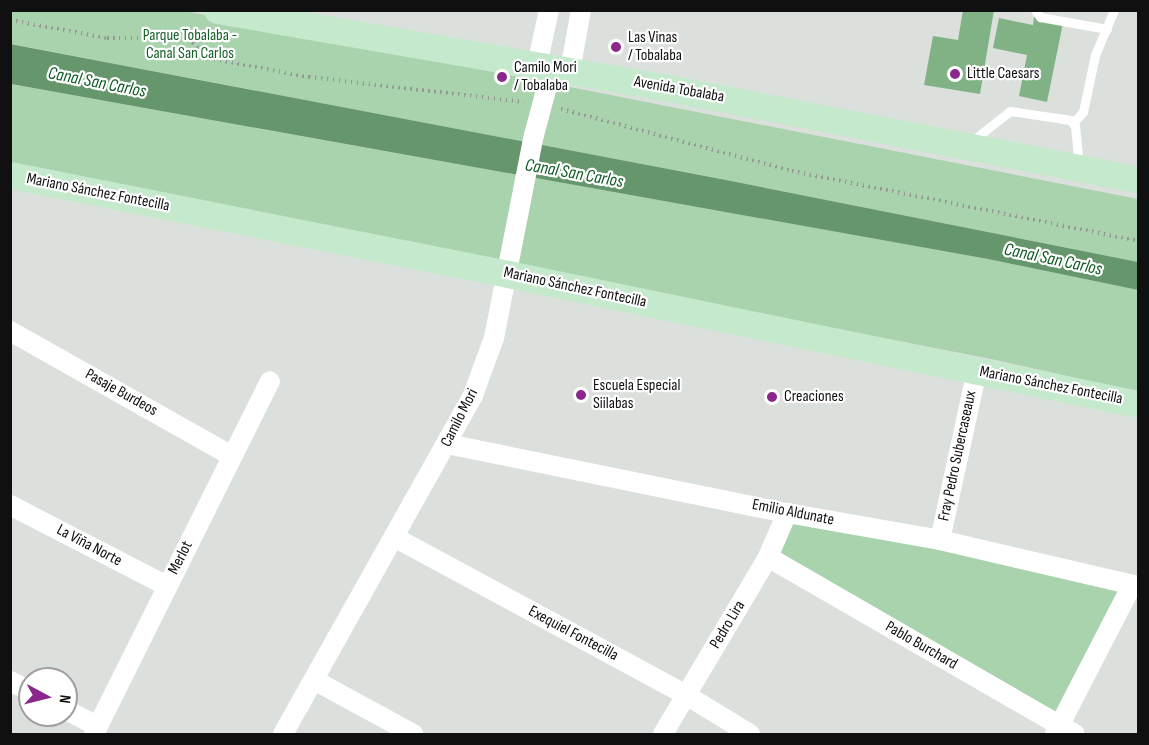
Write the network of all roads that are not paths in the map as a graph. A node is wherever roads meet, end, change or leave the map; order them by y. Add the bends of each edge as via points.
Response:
1 (217, 10) edge
2 (549, 10) edge
3 (581, 10) edge
4 (1035, 10) edge
5 (1114, 10) edge
6 (1107, 29) junction
7 (553, 68) junction
8 (1073, 123) junction
9 (965, 146) junction
10 (1079, 168) junction
11 (10, 175) edge
12 (1138, 179) edge
13 (508, 274) junction
14 (10, 331) edge
15 (977, 371) junction
16 (270, 381) dead end
17 (1138, 404) edge
18 (447, 444) junction
19 (232, 456) junction
20 (10, 504) edge
21 (787, 513) junction
22 (394, 537) junction
23 (940, 540) junction
24 (768, 557) junction
25 (167, 586) junction
26 (1135, 586) edge
27 (314, 680) junction
28 (686, 695) junction
29 (78, 718) edge
30 (96, 730) edge
31 (1063, 732) edge
32 (283, 735) edge
33 (413, 735) edge
34 (663, 735) edge
35 (750, 735) edge

1 - 7 street, Avenida Tobalaba
2 - 7 street
3 - 7 street
4 - 6 lane via 1040,17
5 - 6 lane
6 - 8 lane via 1095,55 1083,111
7 - 9 street, Avenida Tobalaba
7 - 13 street, Camilo Mori via 534,135
8 - 9 lane via 1010,111
8 - 10 lane
9 - 10 street, Avenida Tobalaba
10 - 12 street, Avenida Tobalaba
11 - 13 street, Mariano Sánchez Fontecilla
13 - 15 street, Mariano Sánchez Fontecilla
13 - 18 street, Camilo Mori via 494,338 473,395
14 - 19 street, Pasaje Burdeos
15 - 17 street, Mariano Sánchez Fontecilla
15 - 23 street, Fray Pedro Subercaseaux
16 - 19 street, Merlot
18 - 21 street, Emilio Aldunate
18 - 22 street, Camilo Mori
19 - 25 street, Merlot
20 - 25 street, La Viña Norte
21 - 23 street, Emilio Aldunate
21 - 24 street, Pedro Lira
22 - 27 street, Camilo Mori
22 - 28 street, Exequiel Fontecilla
23 - 26 street, Emilio Aldunate
24 - 28 street, Pedro Lira
24 - 31 street, Pablo Burchard
25 - 30 street, Merlot
26 - 31 street
27 - 32 street, Camilo Mori
27 - 33 street
28 - 34 street, Pedro Lira
28 - 35 street, Exequiel Fontecilla
29 - 30 street

